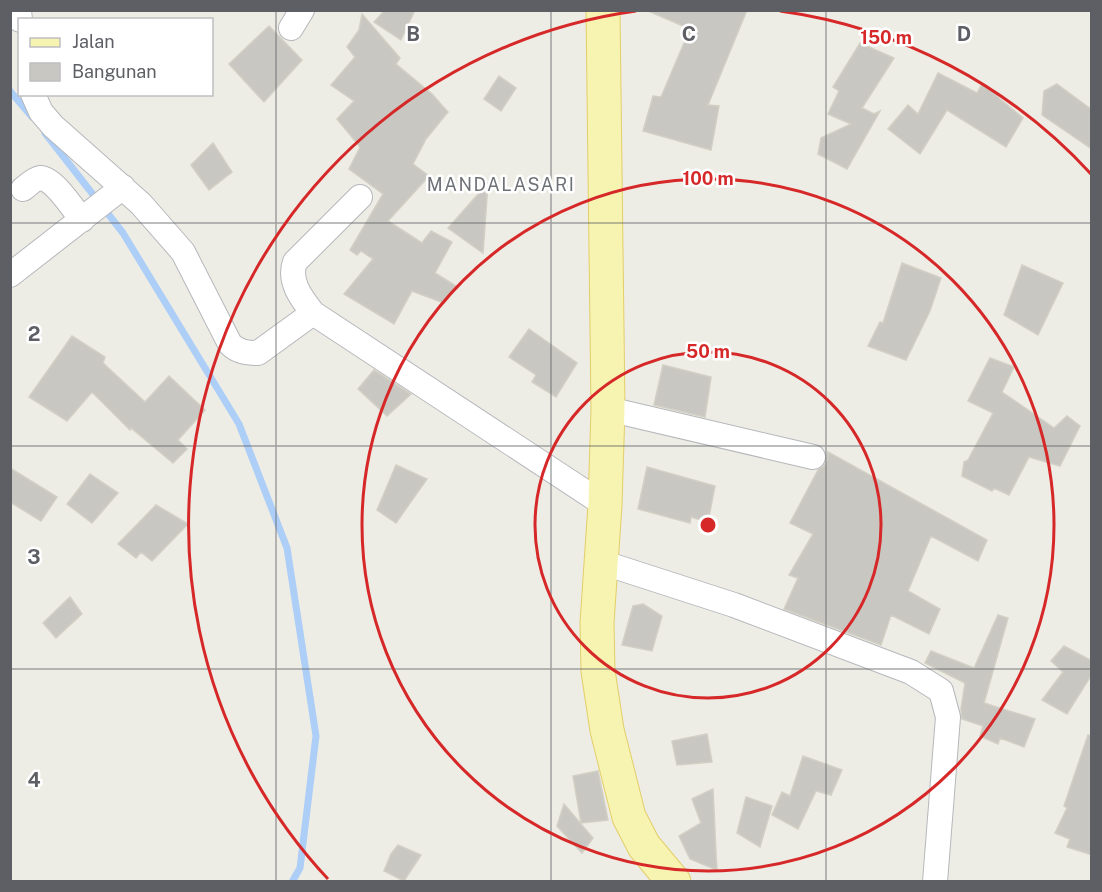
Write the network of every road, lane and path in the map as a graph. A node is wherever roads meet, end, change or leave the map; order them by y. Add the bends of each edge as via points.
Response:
1 (603, 10) edge
2 (34, 96) edge
3 (23, 189) dead end
4 (117, 192) junction
5 (360, 197) dead end
6 (84, 217) junction
7 (10, 275) edge
8 (313, 313) junction
9 (608, 409) junction
10 (813, 457) dead end
11 (605, 506) junction
12 (601, 562) junction
13 (674, 882) edge
14 (935, 882) edge

1 - 9 main road
2 - 4 street via 53,126
3 - 6 street via 37,178 44,178
4 - 6 street
4 - 8 street via 183,252 236,349 258,353
5 - 8 street via 295,262 295,282
6 - 7 street
8 - 11 street
9 - 10 street
9 - 11 main road
11 - 12 main road
12 - 13 main road via 598,671 615,768 629,817 644,846
12 - 14 street via 734,605 911,672 940,691 948,717

